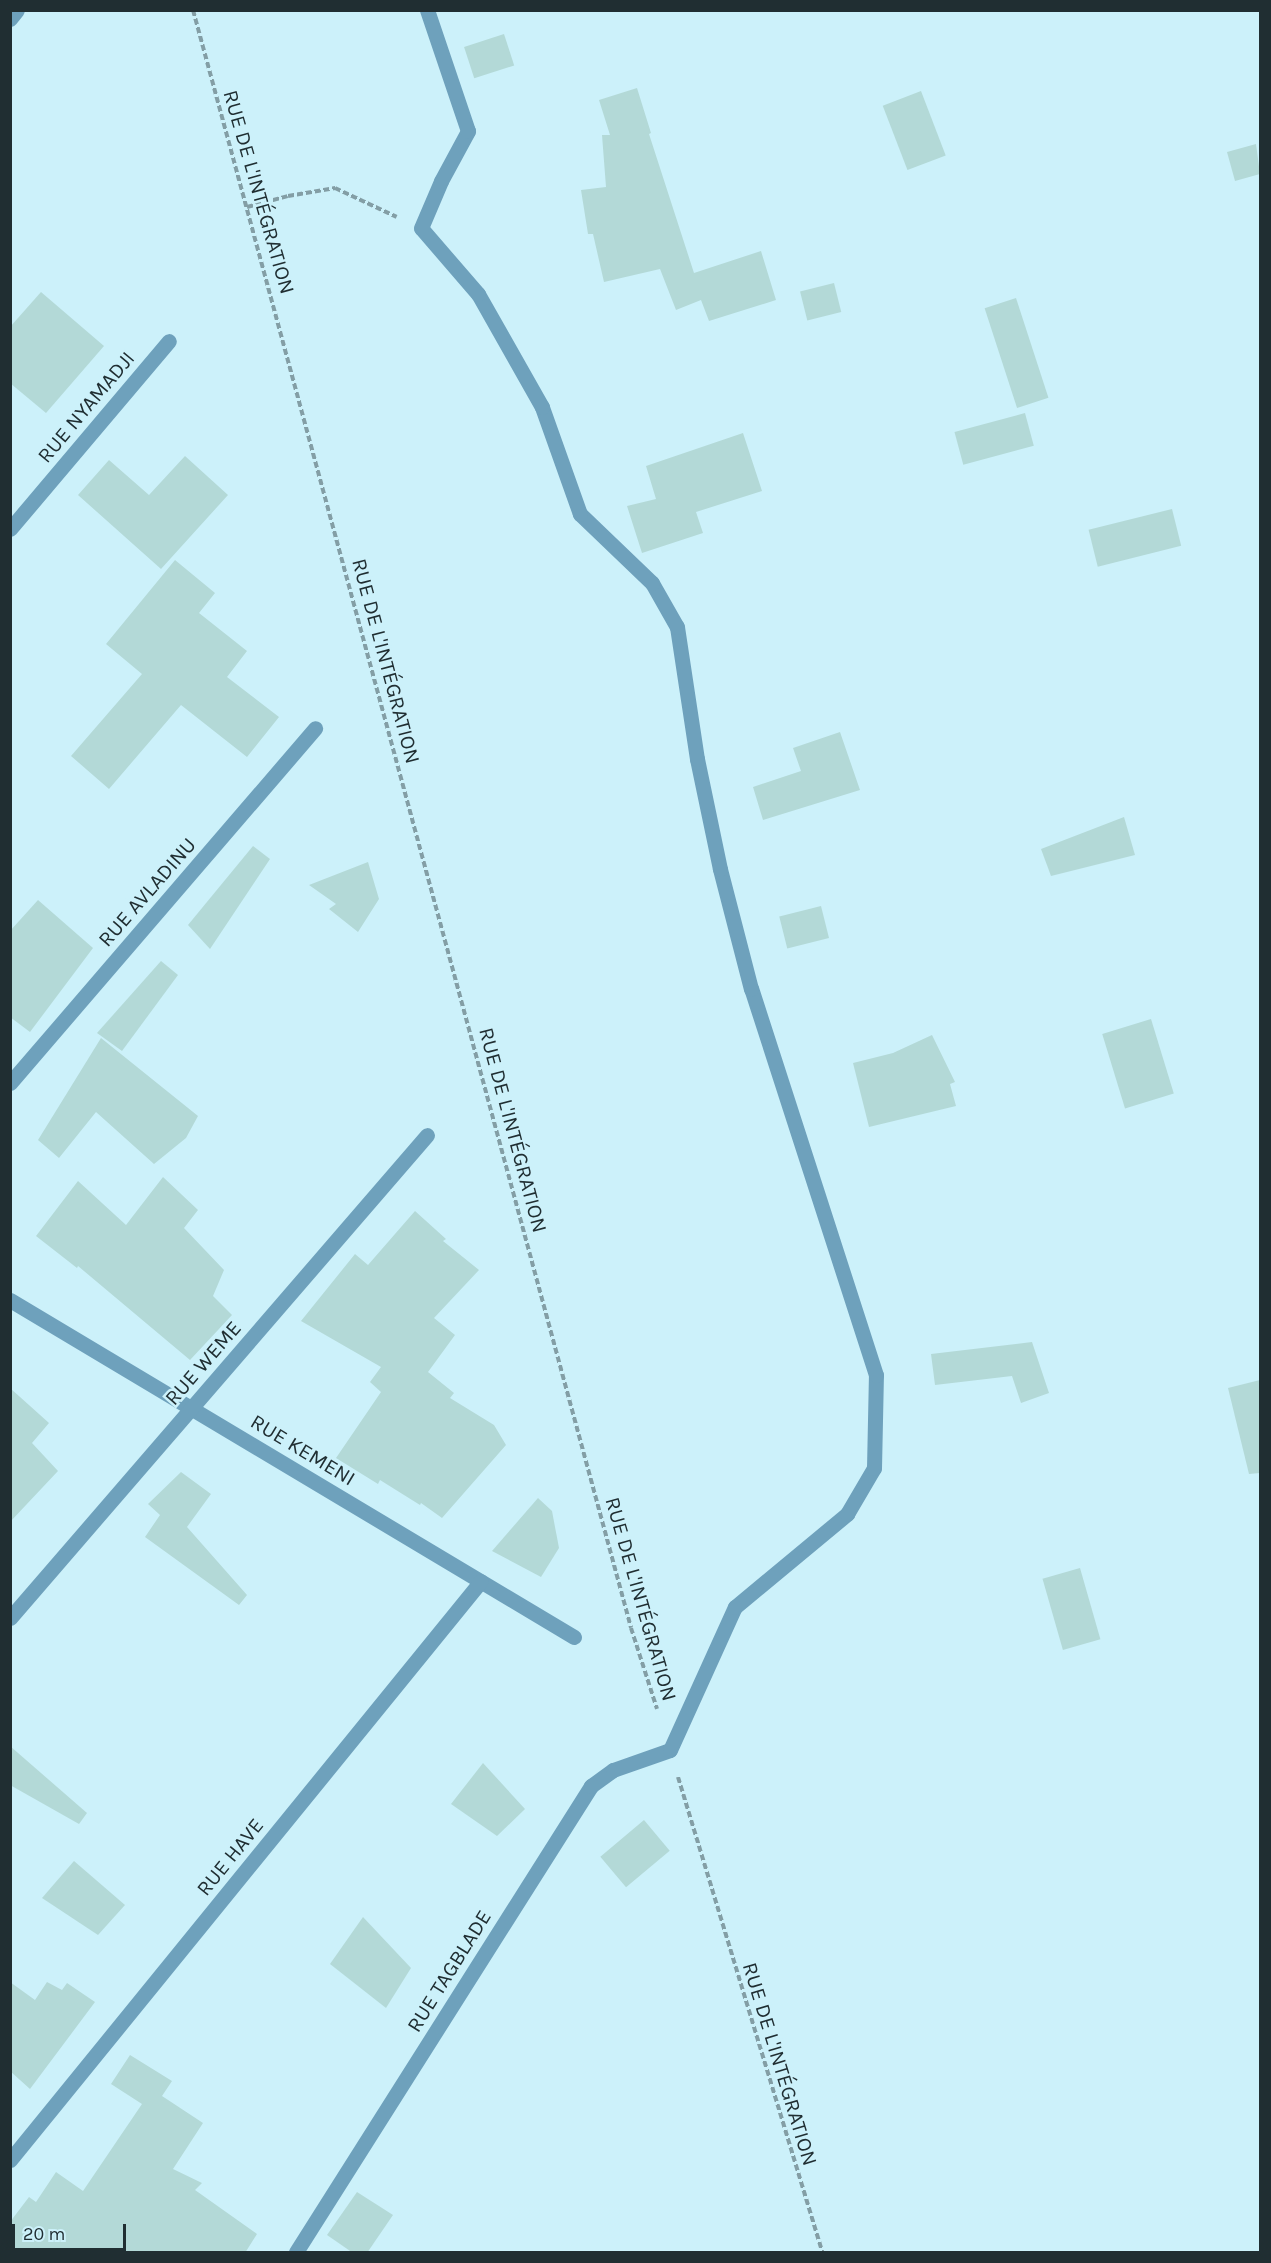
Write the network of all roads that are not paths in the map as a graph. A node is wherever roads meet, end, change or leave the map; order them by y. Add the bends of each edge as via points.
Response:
1 (17, 10) edge
2 (427, 10) edge
3 (10, 19) edge
4 (170, 341) dead end
5 (10, 529) edge
6 (315, 728) dead end
7 (10, 1083) edge
8 (427, 1135) dead end
9 (10, 1300) edge
10 (192, 1408) junction
11 (481, 1581) junction
12 (10, 1618) edge
13 (574, 1637) dead end
14 (10, 2160) edge
15 (296, 2253) edge

1 - 3 street
2 - 15 street, RUE TAGBLADE via 468,131 421,228 478,294 542,407 580,514 652,584 677,627 697,759 751,989 876,1375 874,1468 847,1514 735,1607 670,1750 613,1770 591,1786
4 - 5 street, RUE NYAMADJI
6 - 7 street, RUE AVLADINU
8 - 10 street, RUE WEME
9 - 10 street, RUE KEMENI
10 - 11 street, RUE KEMENI
10 - 12 street, RUE WEME
11 - 13 street, RUE KEMENI
11 - 14 street, RUE HAVE

